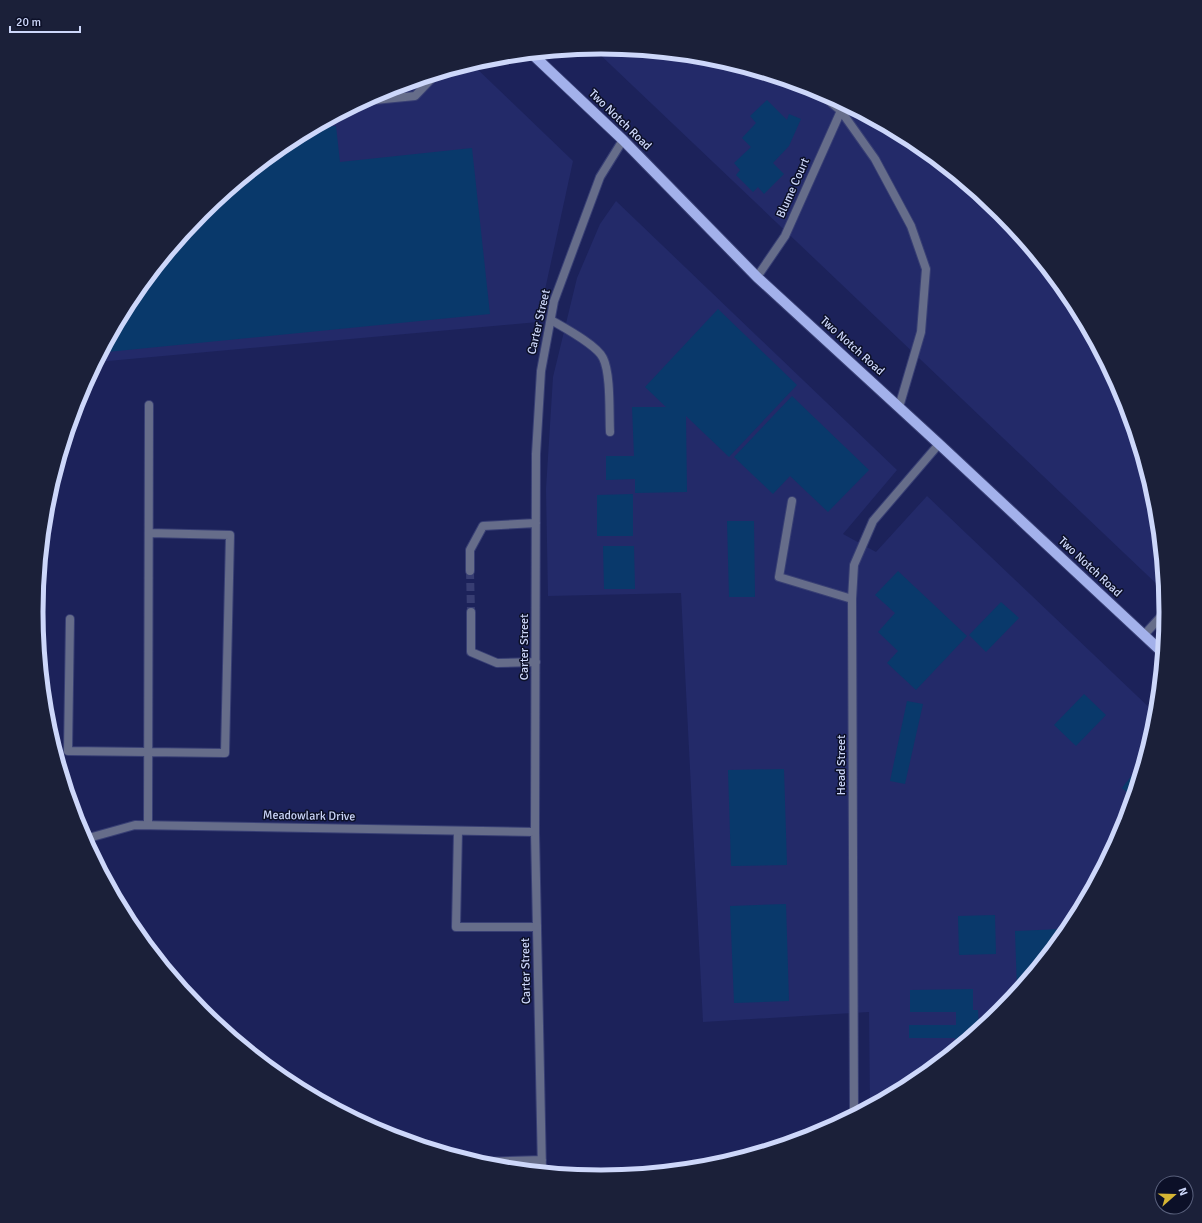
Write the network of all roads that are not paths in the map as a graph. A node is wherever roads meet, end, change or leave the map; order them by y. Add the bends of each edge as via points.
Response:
1 (536, 57) edge
2 (429, 81) edge
3 (379, 100) edge
4 (842, 108) edge
5 (624, 140) junction
6 (757, 277) junction
7 (551, 320) junction
8 (149, 405) dead end
9 (899, 407) junction
10 (610, 432) dead end
11 (939, 444) junction
12 (792, 501) dead end
13 (536, 523) junction
14 (148, 533) junction
15 (470, 571) tunnel mouth
16 (852, 599) junction
17 (471, 612) tunnel mouth
18 (70, 619) dead end
19 (1159, 619) edge
20 (1144, 635) junction
21 (1158, 648) edge
22 (536, 662) junction
23 (148, 752) junction
24 (148, 825) junction
25 (458, 831) junction
26 (535, 832) junction
27 (91, 837) edge
28 (537, 927) junction
29 (854, 1109) edge
30 (542, 1160) junction
31 (505, 1161) edge
32 (542, 1166) edge

1 - 5 main road, Two Notch Road
2 - 3 street via 415,96
4 - 6 street, Blume Court via 785,236
4 - 9 street via 875,159 912,226 926,269 921,332
5 - 6 main road, Two Notch Road
5 - 7 street, Carter Street via 600,177 554,301
6 - 9 main road, Two Notch Road
7 - 10 street via 582,338 603,357 609,390
7 - 13 street, Carter Street via 541,371 536,454
8 - 14 street
9 - 11 main road, Two Notch Road
11 - 16 street, Head Street via 873,521 854,565
11 - 20 main road, Two Notch Road
12 - 16 street via 779,577
13 - 15 street via 483,526 470,550
13 - 22 street, Carter Street
14 - 23 street
14 - 23 street via 230,535 225,753
16 - 29 street, Head Street
17 - 22 street via 471,652 497,664
18 - 23 street via 68,751
19 - 20 street
20 - 21 main road, Two Notch Road
22 - 26 street, Carter Street
23 - 24 street
24 - 25 street, Meadowlark Drive
24 - 27 street, Meadowlark Drive via 135,825
25 - 26 street, Meadowlark Drive
25 - 28 street via 456,927
26 - 28 street, Carter Street
28 - 30 street, Carter Street
30 - 31 street
30 - 32 street, Carter Street

